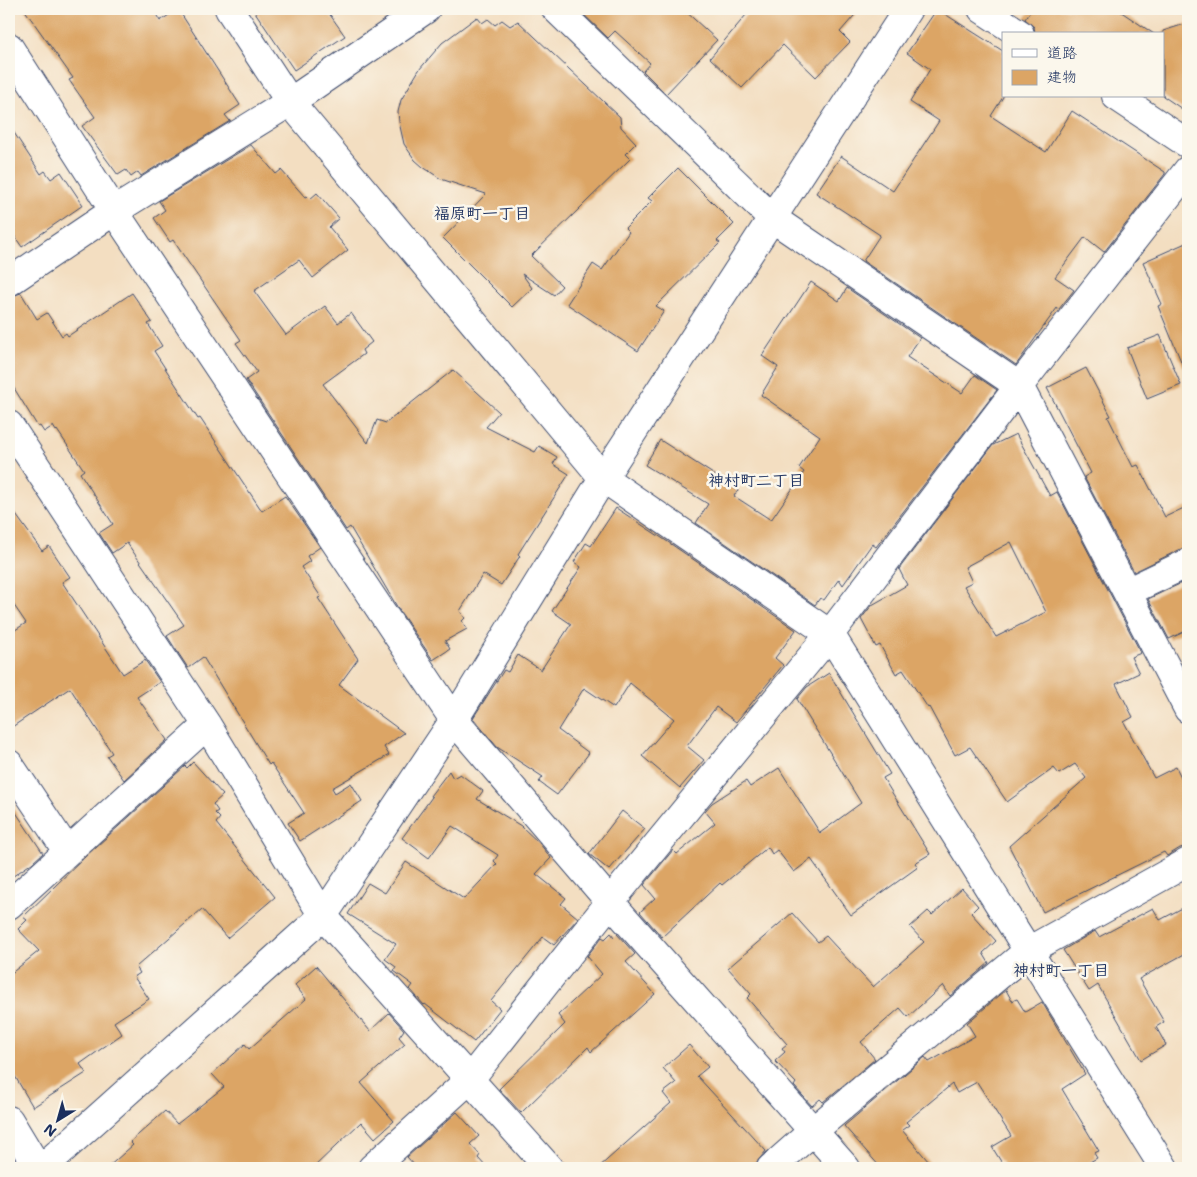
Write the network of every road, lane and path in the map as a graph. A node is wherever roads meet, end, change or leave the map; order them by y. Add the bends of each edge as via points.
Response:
1 (229, 9) edge
2 (426, 9) edge
3 (556, 9) edge
4 (908, 9) edge
5 (982, 9) edge
6 (1017, 32) edge
7 (9, 47) edge
8 (1119, 98) edge
9 (290, 102) junction
10 (1188, 144) edge
11 (1188, 170) edge
12 (114, 211) junction
13 (772, 218) junction
14 (9, 282) edge
15 (1019, 386) junction
16 (9, 425) edge
17 (603, 478) junction
18 (1188, 563) edge
19 (1127, 592) junction
20 (830, 634) junction
21 (1188, 709) edge
22 (454, 720) junction
23 (207, 724) junction
24 (9, 764) edge
25 (67, 851) junction
26 (1188, 862) edge
27 (610, 902) junction
28 (9, 906) edge
29 (323, 916) junction
30 (1028, 951) junction
31 (470, 1079) junction
32 (9, 1120) edge
33 (813, 1131) junction
34 (38, 1168) edge
35 (42, 1168) edge
36 (372, 1168) edge
37 (549, 1168) edge
38 (772, 1168) edge
39 (846, 1168) edge
40 (1164, 1168) edge

1 - 9 street
2 - 9 street
3 - 13 street
4 - 13 street
5 - 6 street
7 - 12 street
8 - 10 street
9 - 12 street
9 - 17 street
11 - 15 street
12 - 14 street
12 - 22 street
13 - 15 street
13 - 17 street
15 - 19 street
15 - 20 street
16 - 23 street
17 - 20 street
17 - 22 street
18 - 19 street
19 - 21 street
20 - 27 street
20 - 30 street
22 - 27 street
22 - 29 street
23 - 25 street
23 - 29 street
24 - 25 street
25 - 28 street
26 - 30 street
27 - 31 street
27 - 33 street
29 - 31 street
29 - 35 street
30 - 33 street
30 - 40 street
31 - 36 street
31 - 37 street
32 - 34 street
33 - 38 street
33 - 39 street

